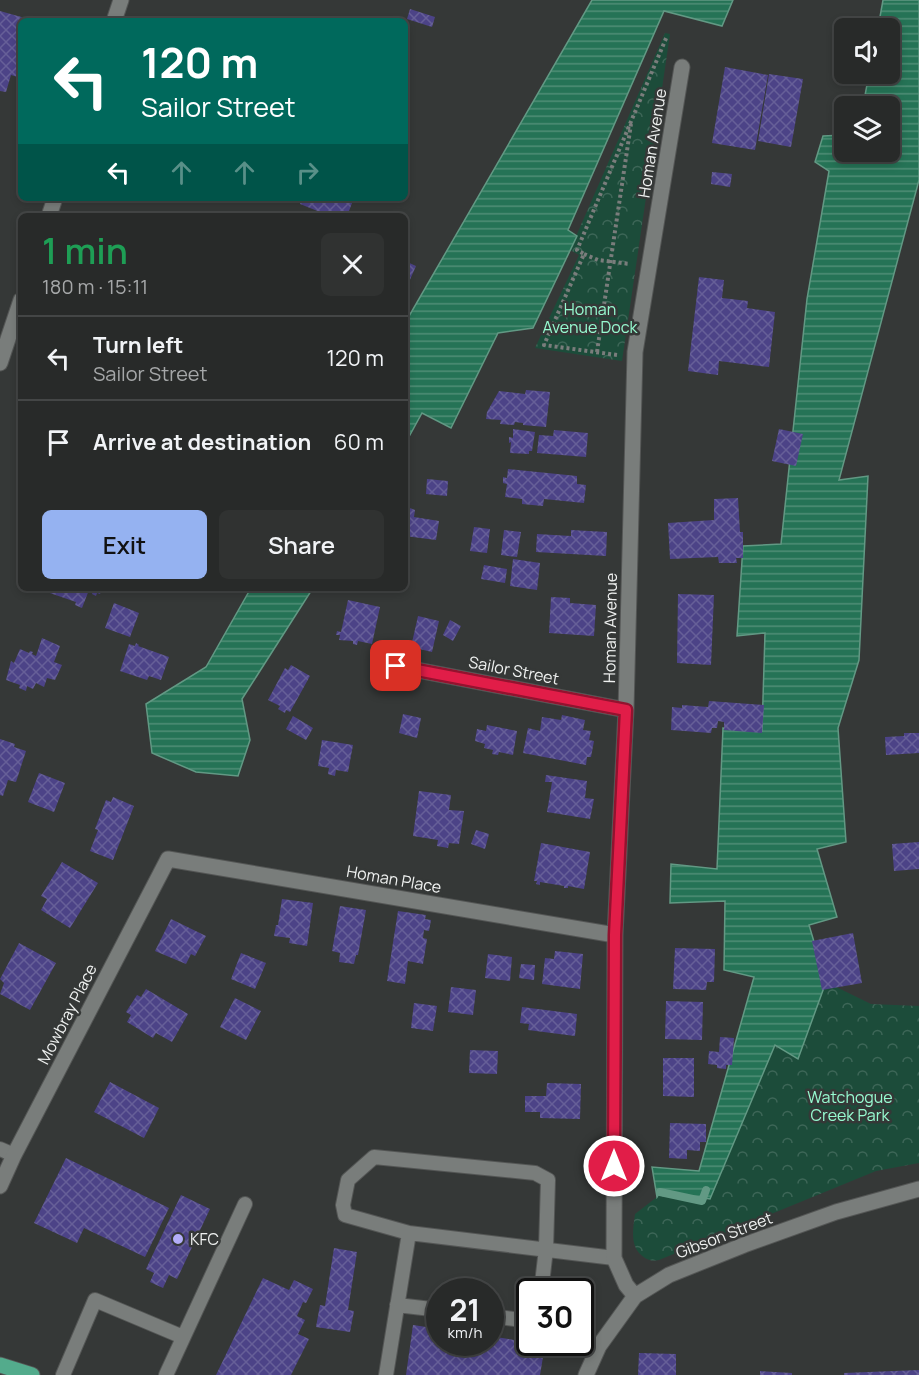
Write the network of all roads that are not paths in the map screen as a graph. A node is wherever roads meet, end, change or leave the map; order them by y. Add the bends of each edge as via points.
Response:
1 (121, 0) edge
2 (115, 18) edge
3 (682, 67) dead end
4 (18, 309) edge
5 (0, 363) edge
6 (396, 666) dead end
7 (626, 710) junction
8 (168, 859) joint
9 (615, 935) junction
10 (7, 1152) edge
11 (0, 1186) edge
12 (919, 1190) edge
13 (245, 1204) dead end
14 (409, 1233) junction
15 (546, 1249) junction
16 (614, 1258) junction
17 (543, 1278) edge
18 (635, 1296) junction
19 (397, 1305) junction
20 (426, 1308) edge
21 (183, 1337) junction
22 (0, 1365) edge
23 (32, 1375) edge
24 (63, 1375) edge
25 (166, 1375) edge
26 (386, 1375) edge
27 (586, 1375) edge

1 - 2 street
3 - 7 street, Homan Avenue via 635,357
4 - 5 street
6 - 7 street, Sailor Street
7 - 9 street, Homan Avenue
8 - 9 street, Homan Place
8 - 10 street, Mowbray Place
9 - 16 street, Homan Avenue
10 - 11 street, Mowbray Place
12 - 18 street, Gibson Street via 836,1212 744,1245 669,1275
13 - 21 lane
14 - 15 lane
14 - 15 lane via 345,1215 348,1180 374,1157 535,1173 548,1180
14 - 19 lane
15 - 16 lane
15 - 17 lane
16 - 18 street, Homan Avenue
18 - 27 street, Gibson Street via 599,1346
19 - 20 lane
19 - 26 lane
21 - 24 lane via 95,1300
21 - 25 lane
22 - 23 main road

